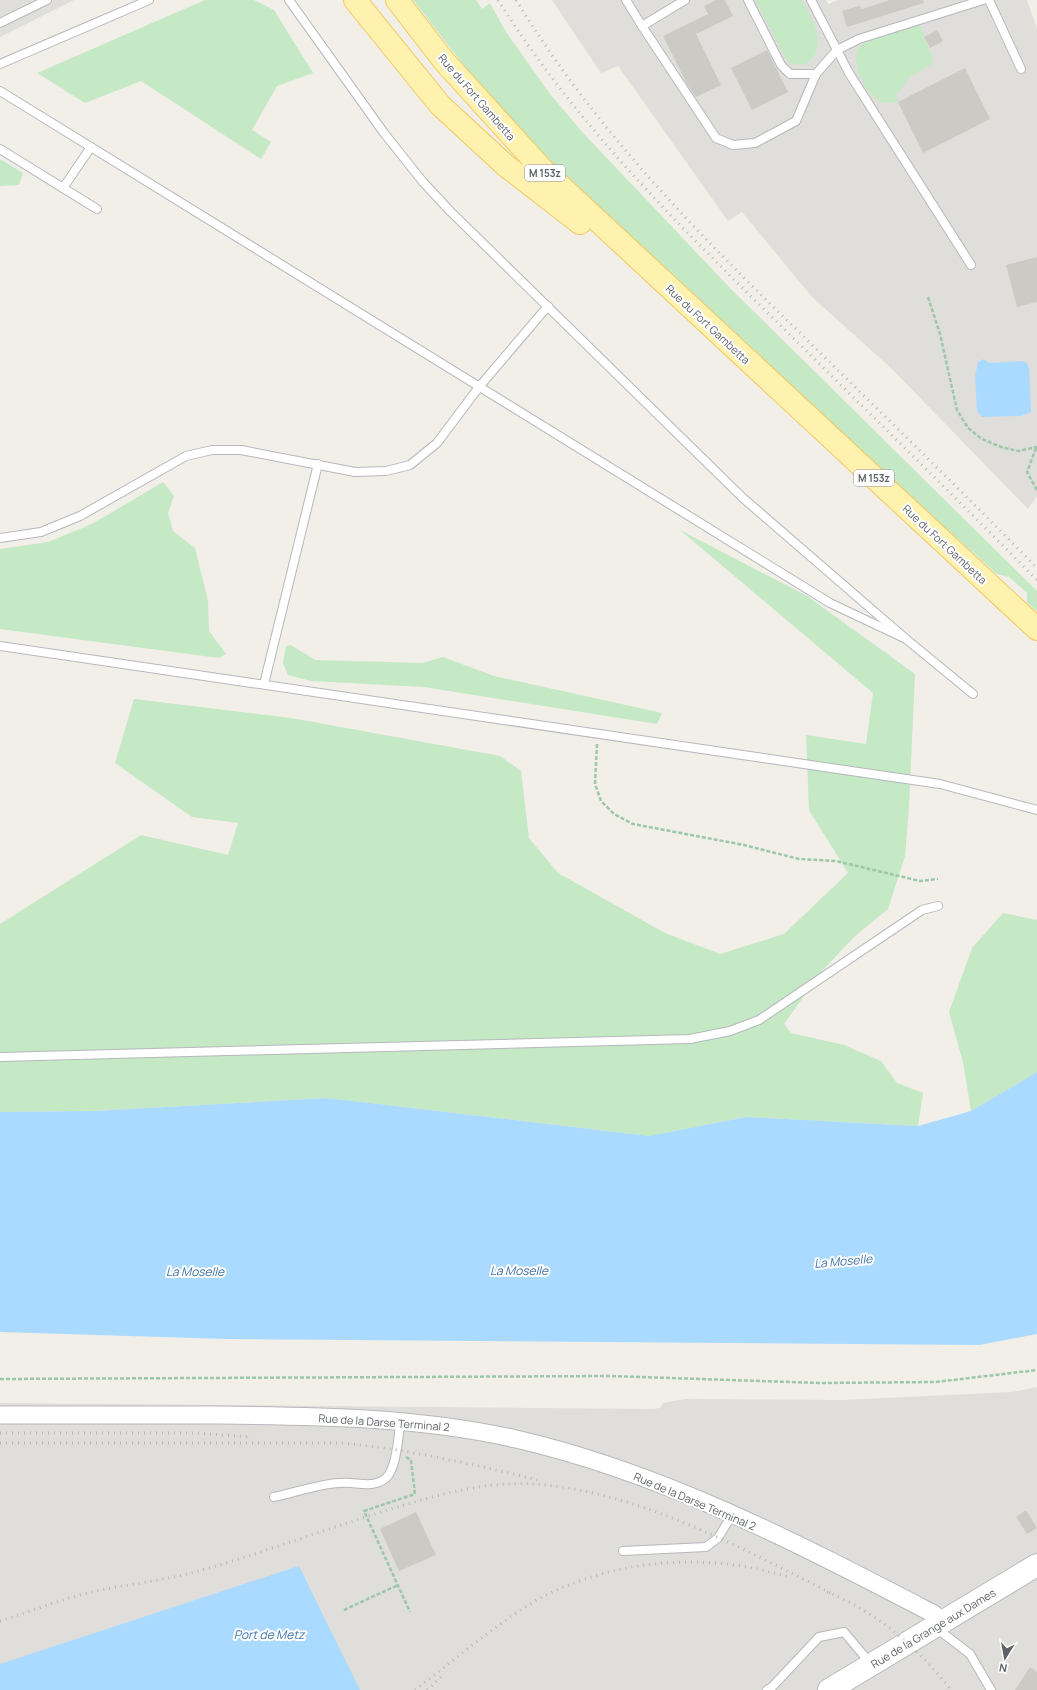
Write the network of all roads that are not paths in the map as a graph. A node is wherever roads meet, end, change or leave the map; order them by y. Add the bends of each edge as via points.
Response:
1 (47, 0) edge
2 (150, 0) edge
3 (289, 0) edge
4 (355, 0) edge
5 (397, 0) edge
6 (626, 0) edge
7 (685, 0) edge
8 (748, 0) edge
9 (811, 0) edge
10 (983, 0) edge
11 (989, 0) edge
12 (0, 23) edge
13 (642, 26) junction
14 (837, 50) junction
15 (0, 64) edge
16 (1021, 69) dead end
17 (816, 74) junction
18 (0, 90) edge
19 (91, 147) junction
20 (0, 149) edge
21 (63, 188) junction
22 (97, 209) dead end
23 (971, 265) dead end
24 (548, 306) junction
25 (712, 328) junction
26 (479, 387) junction
27 (318, 464) junction
28 (0, 538) edge
29 (1037, 629) edge
30 (906, 639) junction
31 (0, 646) edge
32 (264, 684) junction
33 (973, 694) dead end
34 (1037, 810) edge
35 (938, 906) dead end
36 (0, 1057) edge
37 (0, 1415) edge
38 (401, 1421) junction
39 (274, 1496) dead end
40 (732, 1515) junction
41 (623, 1551) dead end
42 (1037, 1565) edge
43 (938, 1624) junction
44 (872, 1664) junction
45 (767, 1690) edge
46 (829, 1690) edge
47 (991, 1690) edge

1 - 12 lane
2 - 15 lane
3 - 24 lane via 384,133 423,182
4 - 25 main road via 440,105 505,165 577,220 638,276
5 - 25 main road, Rue du Fort Gambetta / M 153z via 444,61 541,168
6 - 13 lane
7 - 13 lane
8 - 17 lane via 781,65 790,74
9 - 14 lane
10 - 14 lane via 859,39
11 - 16 lane
13 - 17 lane via 716,138 733,145 755,143 796,121
14 - 17 lane
14 - 23 lane via 871,109
18 - 19 lane
19 - 21 lane
19 - 26 lane
20 - 21 lane
21 - 22 lane
24 - 26 lane
24 - 30 lane via 743,498
25 - 29 main road, Rue du Fort Gambetta / M 153z
26 - 27 lane via 437,443 410,464 386,471 355,472
26 - 30 lane via 830,603
27 - 28 lane via 241,450 212,450 186,456 80,516 41,532
27 - 32 lane
30 - 33 lane
31 - 32 lane
32 - 34 lane via 940,784
35 - 36 lane via 922,910 759,1020 730,1031 690,1039
37 - 38 street, Rue de la Darse Terminal 2 via 297,1416
38 - 39 lane via 392,1467 386,1478 368,1486 349,1482
38 - 40 street, Rue de la Darse Terminal 2 via 445,1426 561,1450 600,1462
40 - 41 lane via 718,1538 706,1547
40 - 43 street, Rue de la Darse Terminal 2 via 934,1614
42 - 43 street, Rue de la Grange aux Dames
43 - 44 street, Rue de la Grange aux Dames
43 - 47 lane via 970,1654
44 - 45 lane via 844,1632 819,1637
44 - 46 street, Rue de la Grange aux Dames

